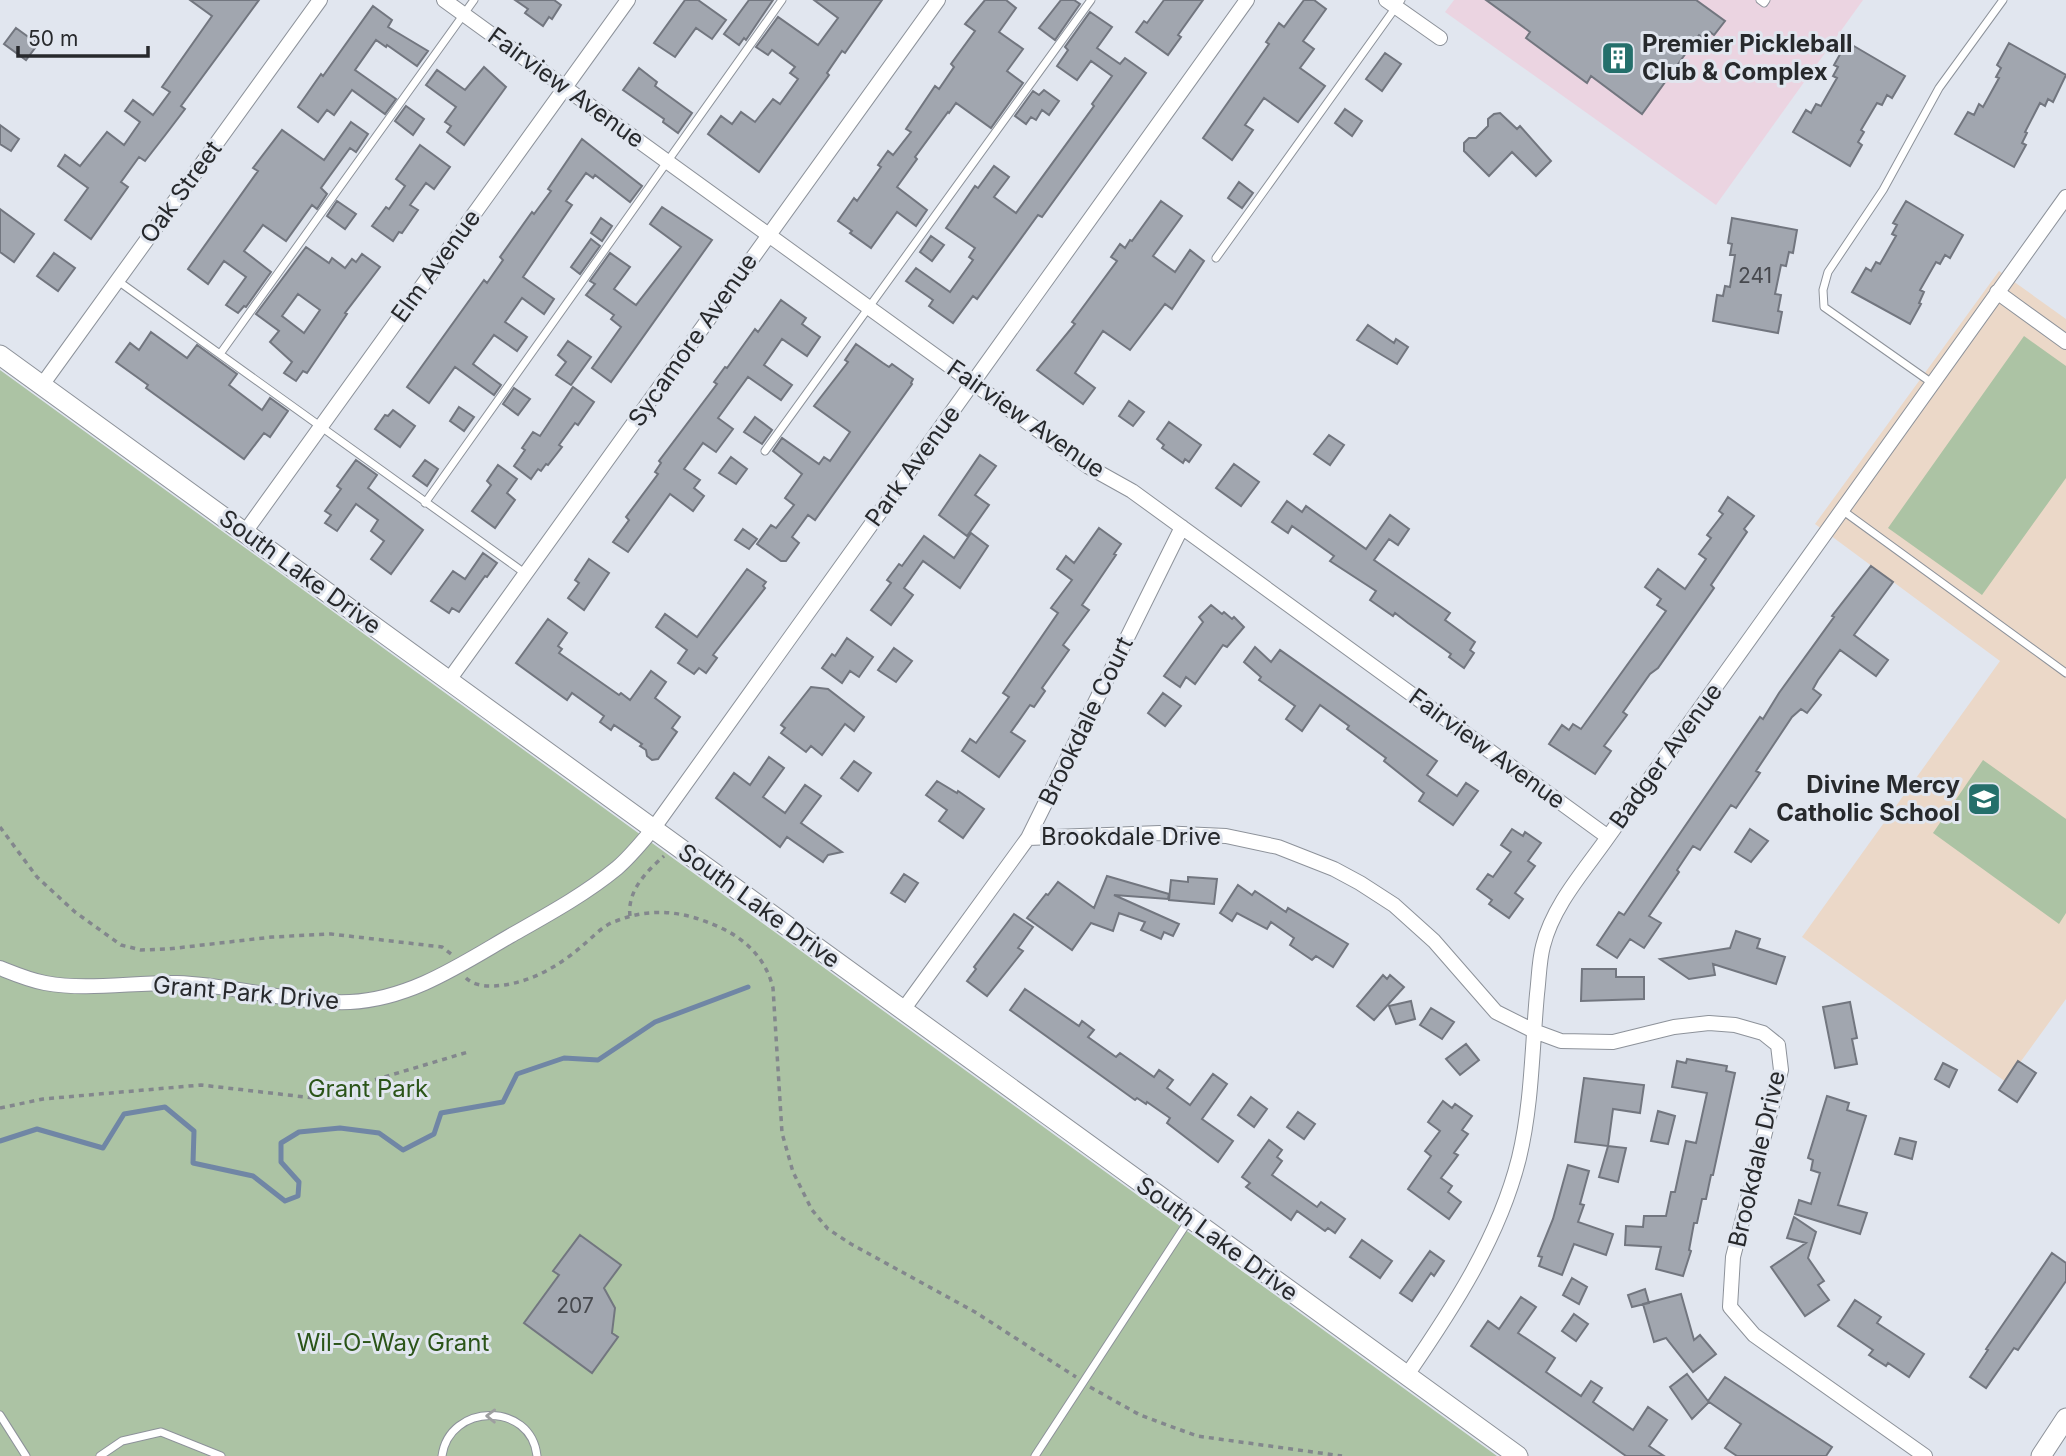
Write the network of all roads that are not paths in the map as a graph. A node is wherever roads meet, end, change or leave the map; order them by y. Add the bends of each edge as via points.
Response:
1 (320, 0) edge
2 (444, 0) edge
3 (474, 0) edge
4 (628, 0) edge
5 (782, 0) edge
6 (938, 0) edge
7 (1091, 0) edge
8 (1247, 0) edge
9 (1760, 0) edge
10 (1766, 0) edge
11 (2003, 0) edge
12 (1394, 2) edge
13 (464, 14) junction
14 (1440, 38) dead end
15 (565, 87) junction
16 (666, 160) junction
17 (2066, 197) edge
18 (768, 235) junction
19 (1216, 258) dead end
20 (117, 280) junction
21 (1997, 292) junction
22 (870, 309) junction
23 (2066, 342) edge
24 (219, 354) junction
25 (0, 355) edge
26 (972, 383) junction
27 (1932, 383) junction
28 (42, 385) junction
29 (320, 428) junction
30 (765, 451) dead end
31 (425, 503) junction
32 (1842, 510) junction
33 (1182, 527) junction
34 (245, 532) junction
35 (526, 575) junction
36 (2066, 673) edge
37 (449, 680) junction
38 (653, 829) junction
39 (1608, 836) junction
40 (1028, 838) junction
41 (0, 968) edge
42 (903, 1010) junction
43 (1534, 1031) junction
44 (1190, 1220) junction
45 (1407, 1375) junction
46 (0, 1415) edge
47 (2066, 1418) edge
48 (26, 1456) edge
49 (100, 1456) edge
50 (221, 1456) edge
51 (442, 1456) edge
52 (537, 1456) edge
53 (1035, 1456) edge
54 (1518, 1456) edge
55 (1925, 1456) edge
56 (2041, 1456) edge

1 - 20 street, Oak Street
2 - 13 street, Fairview Avenue
3 - 13 lane
4 - 15 street, Elm Avenue
5 - 16 lane
6 - 18 street, Sycamore Avenue
7 - 22 lane
8 - 26 street, Park Avenue
9 - 10 lane
11 - 27 lane via 1939,88 1883,190 1828,272 1823,290 1824,307
12 - 14 street
12 - 19 lane
13 - 15 street, Fairview Avenue
13 - 24 lane
15 - 16 street, Fairview Avenue
15 - 29 street, Elm Avenue
16 - 18 street, Fairview Avenue
16 - 31 lane
17 - 21 street, Badger Avenue
18 - 22 street, Fairview Avenue
18 - 35 street, Sycamore Avenue
20 - 24 lane
20 - 28 street, Oak Street
21 - 23 street
21 - 27 street, Badger Avenue
22 - 26 street, Fairview Avenue
22 - 30 lane
24 - 29 lane
25 - 28 street, South Lake Drive
26 - 33 street, Fairview Avenue via 1088,467
26 - 38 street, Park Avenue
27 - 32 street, Badger Avenue
28 - 34 street, South Lake Drive
29 - 31 lane
29 - 34 street, Elm Avenue
31 - 35 lane
32 - 36 lane
32 - 39 street, Badger Avenue
33 - 39 street, Fairview Avenue
33 - 40 street, Brookdale Court
34 - 37 street, South Lake Drive
35 - 37 street, Sycamore Avenue
37 - 38 street, South Lake Drive
38 - 41 street, Grant Park Drive via 617,867 565,905 426,983 388,996 351,1002 176,983 69,986
38 - 42 street, South Lake Drive
39 - 43 street, Badger Avenue via 1568,895 1542,947
40 - 42 street, Brookdale Court
40 - 43 street, Brookdale Drive via 1160,833 1226,836 1278,847 1334,869 1394,905 1434,941 1496,1012
42 - 44 street, South Lake Drive
43 - 45 street, Badger Avenue via 1519,1158 1498,1220 1471,1276
43 - 55 street, Brookdale Drive via 1561,1041 1613,1042 1709,1023 1763,1032 1778,1045 1781,1070 1733,1257 1730,1307 1754,1335
44 - 45 street, South Lake Drive
44 - 53 lane
45 - 54 street, South Lake Drive
46 - 48 lane
47 - 56 street
49 - 50 lane via 122,1441 161,1432
52 -> 51 lane via 530,1436 519,1424 489,1414 459,1425

